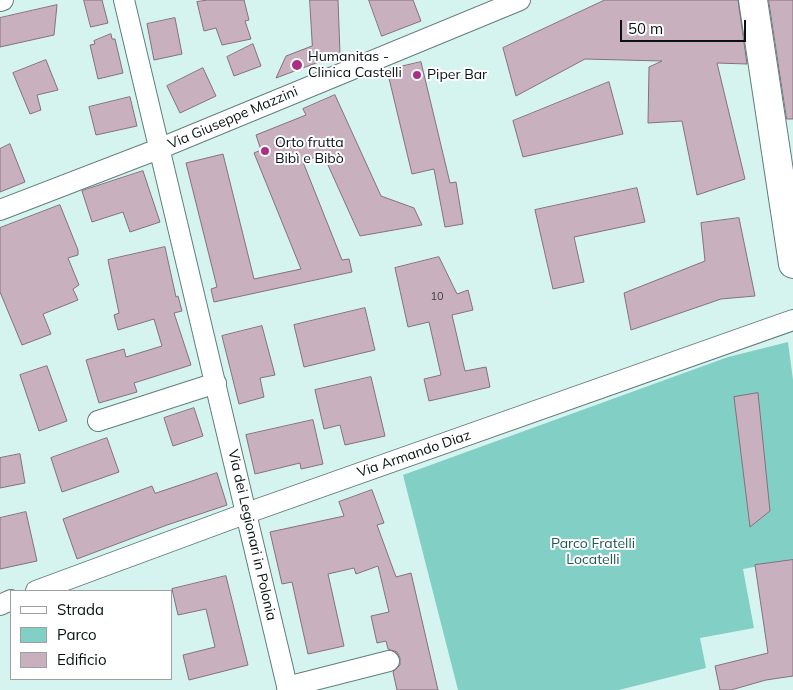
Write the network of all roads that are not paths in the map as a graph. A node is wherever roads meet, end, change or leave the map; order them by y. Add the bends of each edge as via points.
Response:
1 (124, 0) edge
2 (520, 0) edge
3 (753, 0) edge
4 (161, 148) junction
5 (0, 210) edge
6 (793, 264) edge
7 (793, 320) edge
8 (216, 383) junction
9 (98, 421) dead end
10 (247, 513) junction
11 (39, 590) edge
12 (389, 661) dead end
13 (288, 689) edge

1 - 4 street, Via dei Legionari in Polonia
2 - 4 street, Via Giuseppe Mazzini
3 - 6 street
4 - 5 street, Via Giuseppe Mazzini
4 - 8 street, Via dei Legionari in Polonia
7 - 10 street, Via Armando Diaz
8 - 9 street
8 - 10 street, Via dei Legionari in Polonia
10 - 11 street, Via Armando Diaz
10 - 13 street, Via dei Legionari in Polonia
12 - 13 street, Via dei Legionari in Polonia

